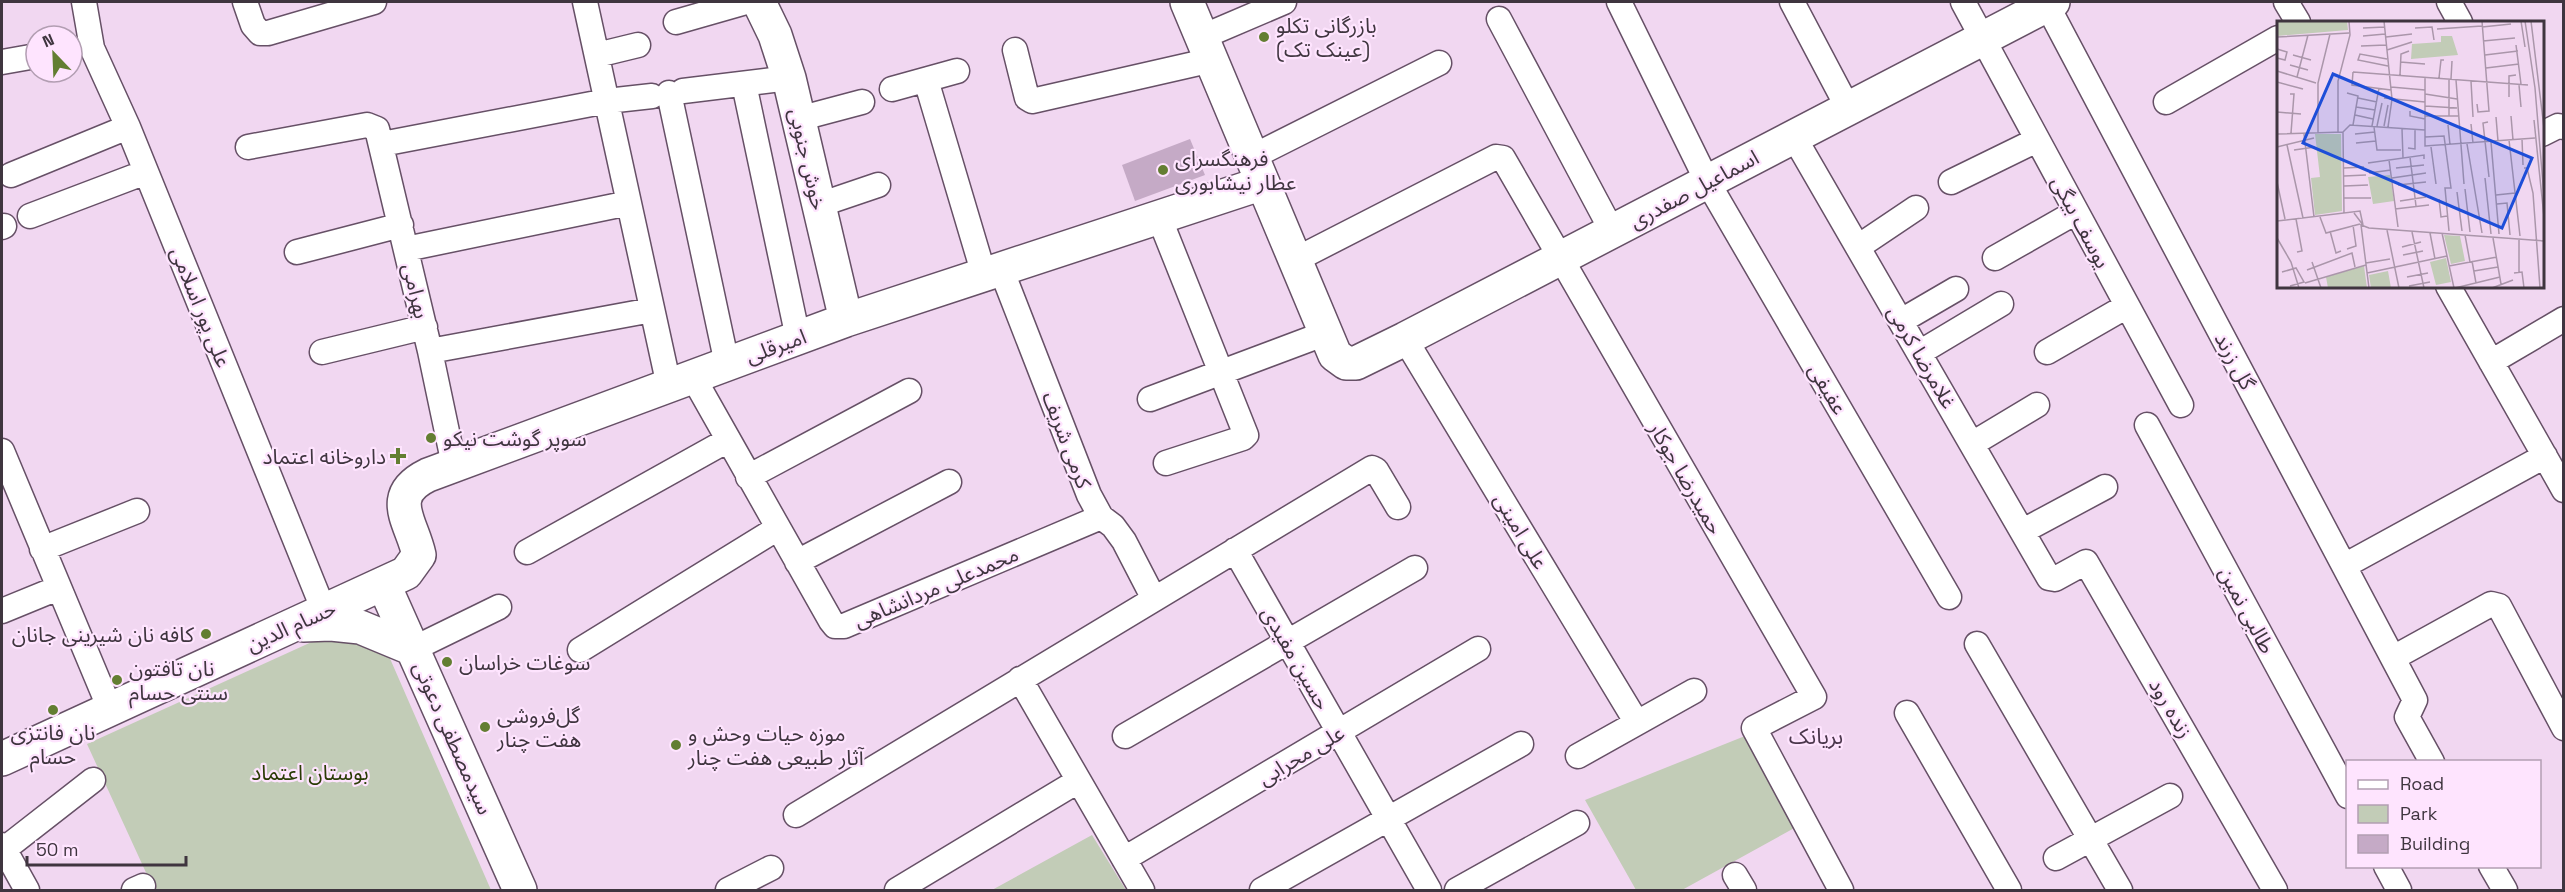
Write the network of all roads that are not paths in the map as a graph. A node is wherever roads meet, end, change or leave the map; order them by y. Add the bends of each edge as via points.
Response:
1 (84, 2) edge
2 (245, 2) edge
3 (374, 2) edge
4 (585, 2) edge
5 (746, 2) edge
6 (759, 2) edge
7 (1187, 2) edge
8 (1284, 2) edge
9 (1619, 2) edge
10 (1792, 2) edge
11 (1963, 2) edge
12 (2286, 2) edge
13 (2449, 2) edge
14 (2050, 3) edge
15 (1499, 20) dead end
16 (2297, 21) edge
17 (2459, 21) edge
18 (676, 22) dead end
19 (83, 24) edge
20 (1982, 38) junction
21 (2277, 39) edge
22 (638, 45) dead end
23 (1207, 49) junction
24 (1015, 50) dead end
25 (84, 52) edge
26 (597, 55) junction
27 (24, 58) edge
28 (2, 62) edge
29 (1439, 63) dead end
30 (957, 71) dead end
31 (789, 78) junction
32 (926, 80) junction
33 (744, 84) junction
34 (892, 89) dead end
35 (668, 93) junction
36 (607, 101) junction
37 (862, 102) dead end
38 (2166, 102) dead end
39 (1848, 108) junction
40 (798, 118) junction
41 (128, 127) junction
42 (2564, 127) edge
43 (2544, 133) edge
44 (374, 134) junction
45 (1794, 137) junction
46 (2037, 140) junction
47 (248, 147) dead end
48 (1258, 170) junction
49 (146, 172) junction
50 (11, 175) dead end
51 (1707, 181) junction
52 (1951, 182) dead end
53 (878, 185) dead end
54 (629, 203) junction
55 (819, 205) junction
56 (1916, 208) dead end
57 (2076, 212) junction
58 (30, 216) dead end
59 (1159, 218) junction
60 (401, 225) junction
61 (1612, 231) junction
62 (1858, 247) junction
63 (406, 249) junction
64 (297, 252) dead end
65 (1995, 258) dead end
66 (1559, 259) junction
67 (1295, 260) junction
68 (992, 272) junction
69 (2449, 288) edge
70 (1956, 289) dead end
71 (2001, 304) dead end
72 (2127, 306) junction
73 (652, 310) junction
74 (2564, 319) edge
75 (846, 320) junction
76 (1900, 321) junction
77 (424, 327) junction
78 (798, 338) junction
79 (1405, 339) junction
80 (1330, 344) junction
81 (430, 351) junction
82 (322, 352) dead end
83 (2047, 352) dead end
84 (1919, 353) junction
85 (2492, 362) junction
86 (727, 364) junction
87 (1221, 373) junction
88 (681, 381) junction
89 (909, 391) dead end
90 (1150, 399) dead end
91 (2037, 405) dead end
92 (2181, 405) dead end
93 (2147, 425) dead end
94 (728, 440) junction
95 (1972, 444) junction
96 (2, 451) edge
97 (2545, 456) junction
98 (1166, 463) dead end
99 (454, 465) junction
100 (748, 477) junction
101 (949, 482) dead end
102 (2106, 487) dead end
103 (2564, 490) edge
104 (10, 493) edge
105 (1398, 507) dead end
106 (137, 511) dead end
107 (1101, 517) junction
108 (778, 528) junction
109 (2023, 531) junction
110 (42, 549) junction
111 (1235, 550) junction
112 (527, 552) dead end
113 (796, 562) junction
114 (2344, 566) junction
115 (1415, 568) dead end
116 (2049, 578) joint
117 (384, 585) junction
118 (58, 588) junction
119 (1949, 597) dead end
120 (1154, 599) junction
121 (499, 607) dead end
122 (2, 610) edge
123 (324, 611) junction
124 (291, 626) junction
125 (1287, 642) junction
126 (1977, 644) dead end
127 (413, 649) junction
128 (1478, 649) dead end
129 (580, 650) dead end
130 (2393, 658) junction
131 (1020, 679) junction
132 (1695, 691) dead end
133 (110, 710) junction
134 (1907, 713) dead end
135 (1637, 723) junction
136 (2564, 728) edge
137 (1339, 732) junction
138 (1125, 736) dead end
139 (1521, 744) dead end
140 (1578, 756) dead end
141 (2, 759) edge
142 (2431, 760) edge
143 (93, 780) dead end
144 (1078, 781) junction
145 (2346, 792) edge
146 (2170, 796) dead end
147 (796, 815) dead end
148 (1388, 819) junction
149 (1577, 823) dead end
150 (2090, 839) junction
151 (2, 849) edge
152 (2056, 858) dead end
153 (1124, 859) junction
154 (771, 868) dead end
155 (2386, 868) edge
156 (2492, 868) edge
157 (27, 891) edge
158 (520, 891) edge
159 (728, 891) edge
160 (897, 891) edge
161 (1142, 891) edge
162 (1262, 891) edge
163 (1429, 891) edge
164 (1456, 891) edge
165 (1841, 891) edge
166 (2008, 891) edge
167 (2120, 891) edge
168 (2275, 891) edge
169 (2398, 891) edge
170 (2505, 891) edge

1 - 19 street, علی پور اسلامی
2 - 3 street via 253,25 260,33 268,33
4 - 26 street, محمدعلی مردانشاهی
5 - 18 street
6 - 31 main road, خوش جنوبی
7 - 23 main road
8 - 23 street
9 - 51 street, عفیفی
10 - 39 street
11 - 20 street, یوسف بیگی
12 - 16 street
13 - 17 street
14 - 20 main road, اسماعیل صفدری
14 - 114 street, گل زرند
15 - 61 street
20 - 39 main road, اسماعیل صفدری
20 - 46 street, یوسف بیگی
21 - 38 street
22 - 26 street
23 - 24 street via 1032,101 1027,98
23 - 48 main road
25 - 41 street, علی پور اسلامی
26 - 36 street, محمدعلی مردانشاهی
27 - 28 street
29 - 48 street
30 - 32 street
31 - 33 street
31 - 40 main road, خوش جنوبی
32 - 34 street
32 - 68 street, کرمی شریف
33 - 35 street
33 - 78 street
35 - 36 street
35 - 86 street
36 - 44 street
36 - 54 street, محمدعلی مردانشاهی
37 - 40 street
39 - 45 main road, اسماعیل صفدری
40 - 55 main road, خوش جنوبی
41 - 49 street, علی پور اسلامی
41 - 50 street
42 - 43 street
44 - 47 street
44 - 60 street, بهرامی
45 - 51 main road, اسماعیل صفدری
45 - 62 street, غلامرضا کرمی
46 - 52 street
46 - 57 street, یوسف بیگی
48 - 59 main road, امیرقلی
48 - 67 main road
49 - 58 street
49 - 123 street, علی پور اسلامی
51 - 61 main road, اسماعیل صفدری
51 - 119 street, عفیفی
53 - 55 street
54 - 63 street
54 - 73 street, محمدعلی مردانشاهی
55 - 75 main road, خوش جنوبی
56 - 62 street
57 - 65 street
57 - 72 street, یوسف بیگی
59 - 68 main road, امیرقلی
59 - 87 street
60 - 63 street, بهرامی
60 - 64 street
61 - 66 main road, اسماعیل صفدری
62 - 76 street, غلامرضا کرمی
63 - 77 street, بهرامی
66 - 67 street, حمیدرضا جوکار via 1500,156
66 - 79 main road, اسماعیل صفدری
66 - 165 street, حمیدرضا جوکار via 1814,697 1754,728
67 - 80 main road
68 - 75 main road, امیرقلی
68 - 107 street, کرمی شریف
69 - 85 street
70 - 76 street
71 - 84 street
72 - 83 street
72 - 92 street, یوسف بیگی
73 - 81 street
73 - 88 street, محمدعلی مردانشاهی
74 - 85 street
75 - 78 main road, امیرقلی
76 - 84 street, غلامرضا کرمی
77 - 81 street, بهرامی
77 - 82 street
78 - 86 main road, امیرقلی
79 - 80 main road, اسماعیل صفدری via 1356,363 1346,363
79 - 135 street, علی امینی
80 - 87 street
81 - 99 street, بهرامی
84 - 95 street, غلامرضا کرمی
85 - 97 street
86 - 88 main road, امیرقلی
87 - 90 street
87 - 98 street via 1246,435
88 - 94 street, محمدعلی مردانشاهی
88 - 99 main road, امیرقلی
89 - 100 street
91 - 95 street
93 - 145 street, طالبی نمین
94 - 100 street, محمدعلی مردانشاهی
94 - 112 street
95 - 109 street, غلامرضا کرمی
96 - 104 street
97 - 103 street
97 - 114 street
99 - 117 main road, امیرقلی via 414,482 407,490 404,510 419,555 406,573
100 - 108 street, محمدعلی مردانشاهی
101 - 113 street
102 - 109 street
104 - 110 street
105 - 111 street via 1372,468
106 - 110 street
107 - 113 street, محمدعلی مردانشاهی via 844,626 831,621
107 - 120 street, کرمی شریف via 1124,541
108 - 113 street, محمدعلی مردانشاهی
108 - 129 street
109 - 116 street, غلامرضا کرمی
110 - 118 street
111 - 120 street
111 - 125 street, حسین مفیدی
114 - 130 street, گل زرند
115 - 125 street
116 - 168 street, زنده رود via 2055,579 2086,562
117 - 123 main road, حسام الدین
117 - 127 main road, سیدمصطفی دعوتی
118 - 122 street
118 - 133 street
120 - 131 street
121 - 127 street
123 - 124 main road, حسام الدین
124 - 127 main road via 360,627
124 - 133 main road, حسام الدین
125 - 137 street, حسین مفیدی
125 - 138 street
126 - 150 street
127 - 158 main road, سیدمصطفی دعوتی
128 - 137 street, علی محرابی
130 - 136 street via 2491,604 2499,606
130 - 142 street, گل زرند via 2415,699 2407,717
131 - 144 street
131 - 147 street
132 - 135 street
133 - 141 main road, حسام الدین
134 - 166 street
135 - 140 street
137 - 148 street, حسین مفیدی
137 - 153 street, علی محرابی
139 - 148 street
143 - 151 street
144 - 153 street
144 - 160 street
146 - 150 street
148 - 162 street
148 - 163 street, حسین مفیدی
149 - 164 street
150 - 152 street
150 - 167 street
151 - 157 street
153 - 161 street
154 - 159 street
155 - 169 street
156 - 170 street

